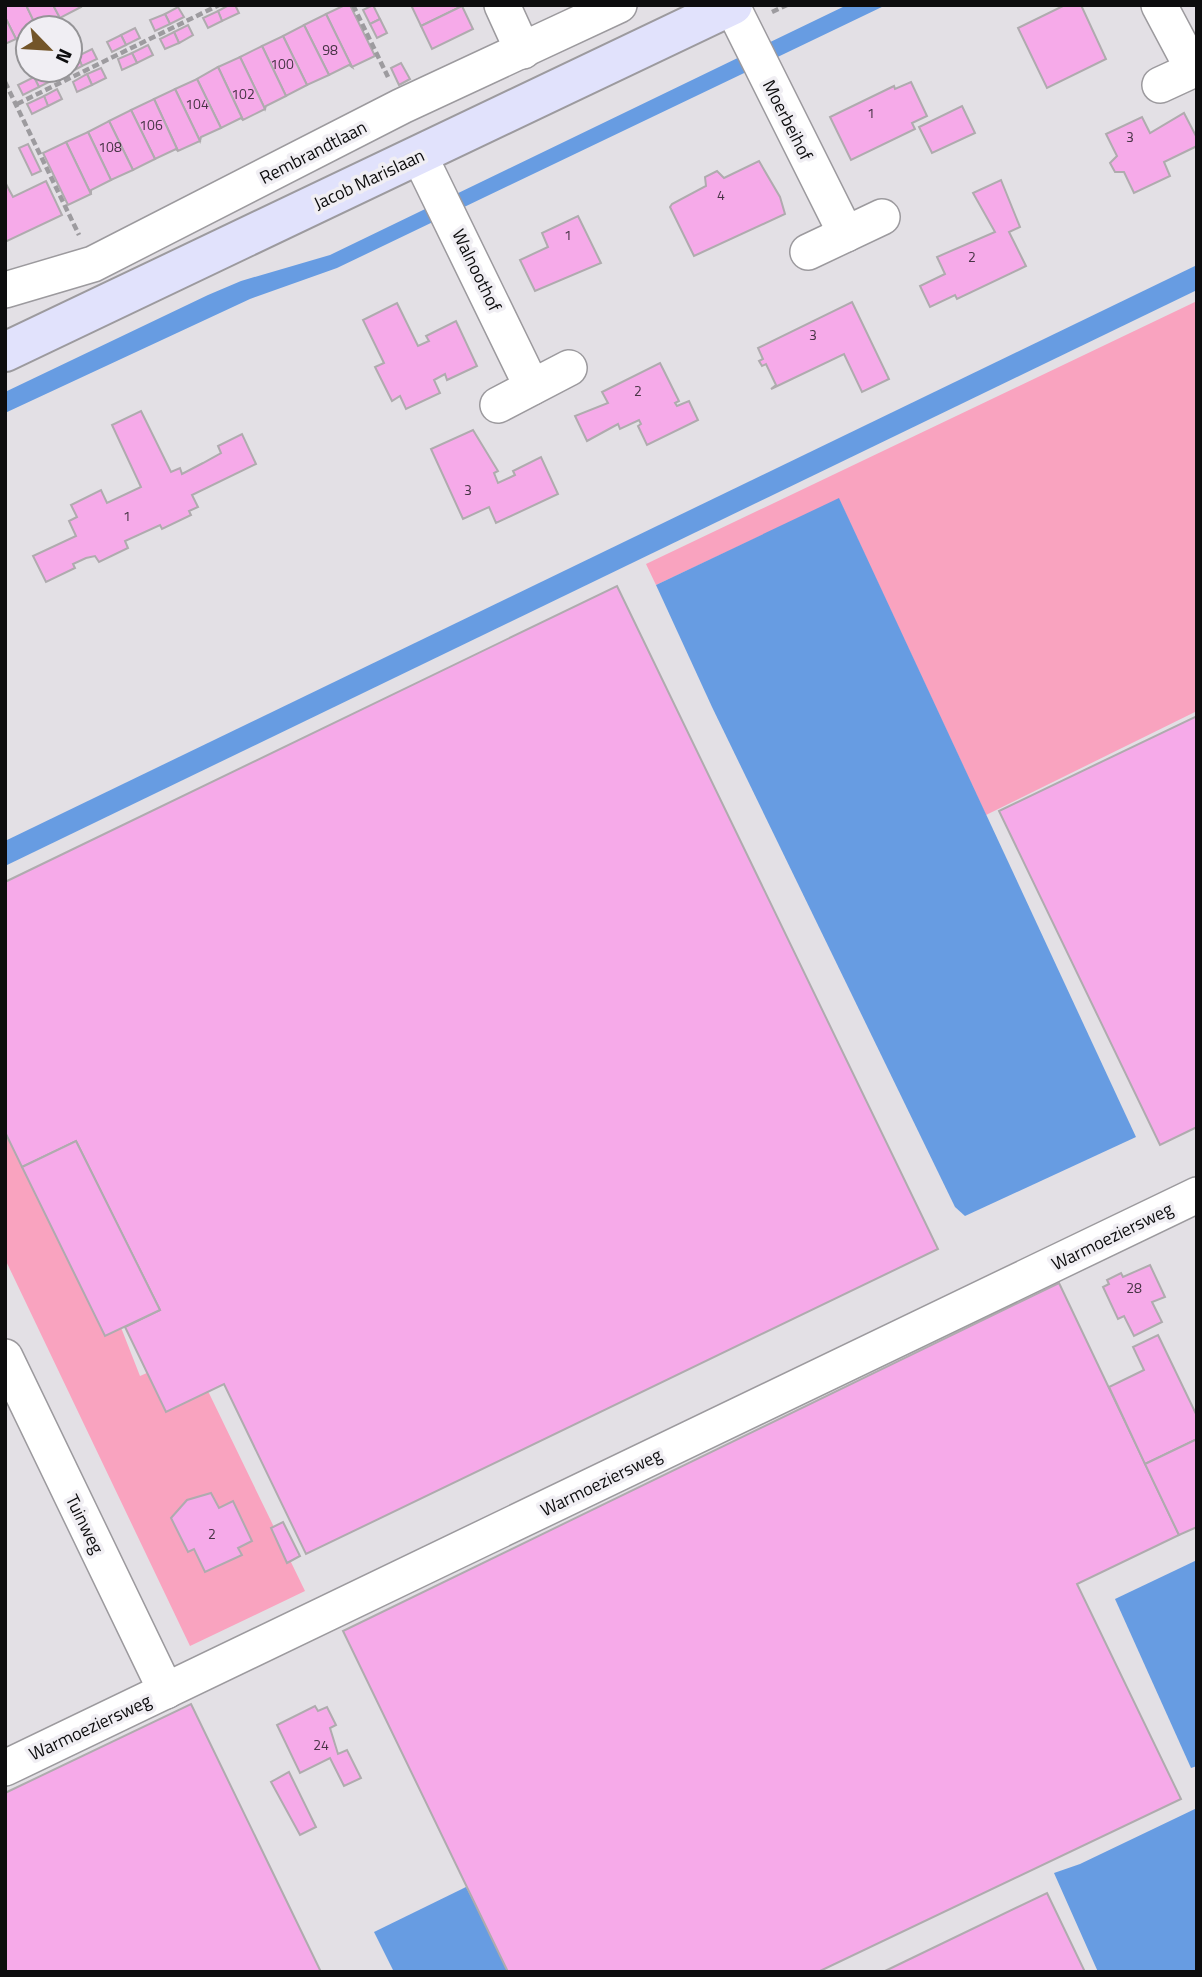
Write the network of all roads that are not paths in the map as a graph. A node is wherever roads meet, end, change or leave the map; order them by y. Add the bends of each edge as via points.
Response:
1 (502, 5) edge
2 (618, 5) edge
3 (1160, 5) edge
4 (736, 13) edge
5 (523, 51) junction
6 (1195, 68) edge
7 (1160, 85) dead end
8 (427, 172) junction
9 (882, 217) dead end
10 (846, 234) junction
11 (808, 252) dead end
12 (5, 290) edge
13 (5, 352) edge
14 (569, 368) dead end
15 (532, 387) junction
16 (498, 405) dead end
17 (1197, 1195) edge
18 (5, 1357) edge
19 (166, 1691) junction
20 (5, 1768) edge

1 - 5 street
2 - 5 street, Rembrandtlaan
3 - 6 street
4 - 8 main road, Jacob Marislaan
4 - 10 street, Moerbeihof
5 - 12 street, Rembrandtlaan via 402,106 93,264
6 - 7 street
8 - 13 main road, Jacob Marislaan
8 - 15 street, Walnoothof
9 - 10 street
10 - 11 street
14 - 15 street
15 - 16 street
17 - 19 street, Warmoeziersweg
18 - 19 street, Tuinweg
19 - 20 street, Warmoeziersweg

